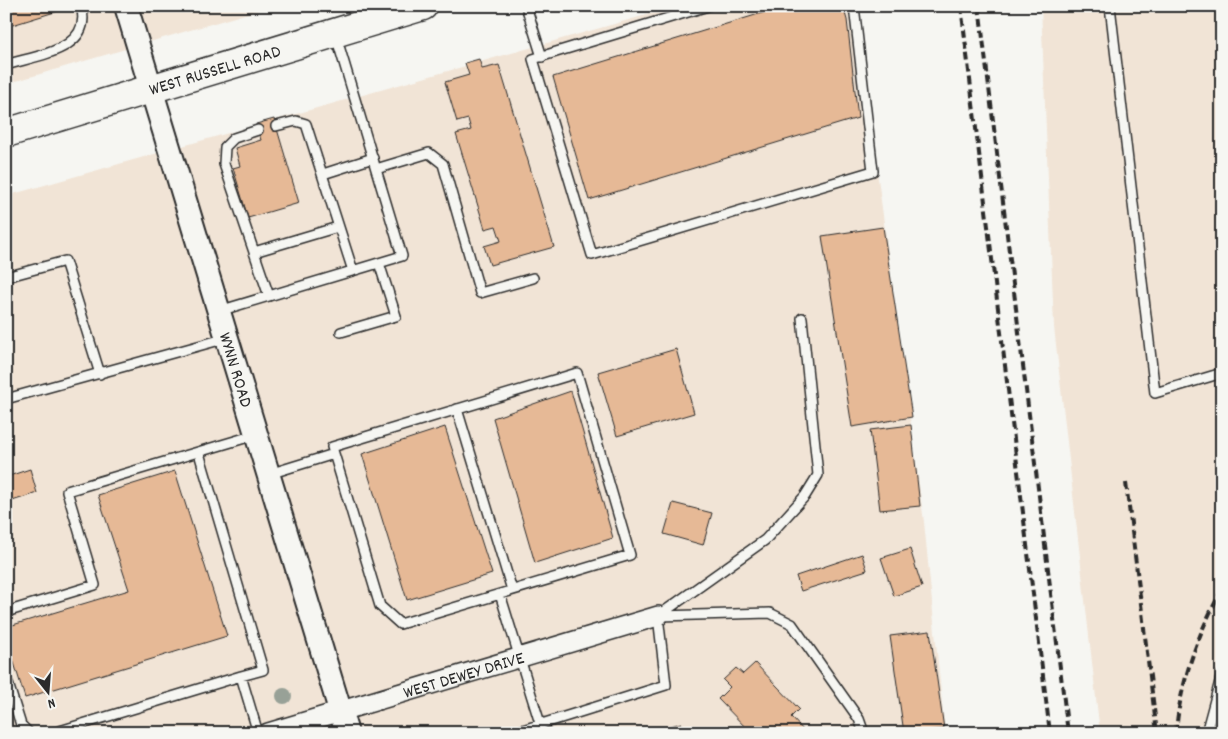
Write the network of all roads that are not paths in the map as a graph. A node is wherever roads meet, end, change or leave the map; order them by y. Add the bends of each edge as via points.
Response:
1 (81, 6) edge
2 (126, 6) edge
3 (423, 6) edge
4 (526, 6) edge
5 (708, 6) edge
6 (854, 6) edge
7 (1110, 6) edge
8 (335, 33) junction
9 (542, 57) junction
10 (6, 65) edge
11 (151, 89) junction
12 (276, 126) dead end
13 (258, 130) dead end
14 (6, 133) edge
15 (373, 158) junction
16 (376, 169) junction
17 (323, 174) junction
18 (338, 227) junction
19 (254, 252) junction
20 (379, 263) junction
21 (353, 271) junction
22 (6, 277) edge
23 (533, 278) dead end
24 (269, 296) junction
25 (219, 311) junction
26 (802, 318) dead end
27 (341, 332) dead end
28 (227, 338) junction
29 (1222, 373) edge
30 (100, 374) junction
31 (6, 399) edge
32 (457, 409) junction
33 (256, 434) junction
34 (199, 453) junction
35 (334, 454) junction
36 (268, 474) junction
37 (512, 590) junction
38 (500, 594) junction
39 (6, 612) edge
40 (658, 616) junction
41 (520, 657) junction
42 (1222, 674) edge
43 (242, 676) junction
44 (6, 677) edge
45 (341, 710) junction
46 (542, 728) edge
47 (29, 733) edge
48 (53, 733) edge
49 (258, 733) edge
50 (268, 733) edge
51 (347, 733) edge
52 (513, 733) edge
53 (864, 733) edge
54 (1206, 733) edge

1 - 10 lane via 80,35 67,46
2 - 11 street, WYNN ROAD
3 - 8 main road, WEST RUSSELL ROAD via 370,18
4 - 9 lane
5 - 9 lane
6 - 9 lane via 873,171 592,255 533,60
7 - 29 lane via 1155,393
8 - 11 main road, WEST RUSSELL ROAD
8 - 15 lane
11 - 14 main road, WEST RUSSELL ROAD
11 - 25 street, WYNN ROAD
12 - 17 lane via 296,121 306,124
13 - 19 lane via 234,138 225,147 224,164
15 - 16 lane
15 - 17 lane
16 - 20 lane via 402,256
16 - 23 lane via 429,153 443,164 480,293
17 - 18 lane
18 - 19 lane
18 - 21 lane
19 - 24 lane
20 - 21 lane
20 - 27 lane via 396,316
21 - 24 lane
22 - 30 lane via 65,261
24 - 25 lane
25 - 28 street, WYNN ROAD
26 - 40 lane via 818,475 805,496 765,540
28 - 30 lane
28 - 33 street, WYNN ROAD
30 - 31 lane
32 - 35 lane via 332,447
32 - 37 lane
32 - 37 lane via 577,373 630,555
33 - 34 lane
33 - 36 street, WYNN ROAD
34 - 39 lane via 67,491 95,585
34 - 43 lane via 263,670
35 - 36 lane
35 - 38 lane via 380,606 400,624
36 - 45 street, WYNN ROAD
37 - 38 lane
38 - 41 lane
40 - 41 street, WEST DEWEY DRIVE
40 - 46 lane via 666,685
40 - 53 lane via 770,613 792,624 859,719
41 - 45 street, WEST DEWEY DRIVE
41 - 46 lane
42 - 54 lane
43 - 48 lane
43 - 49 lane
44 - 47 lane via 22,725
45 - 50 street, WEST DEWEY DRIVE
45 - 51 street, WYNN ROAD
46 - 52 lane

